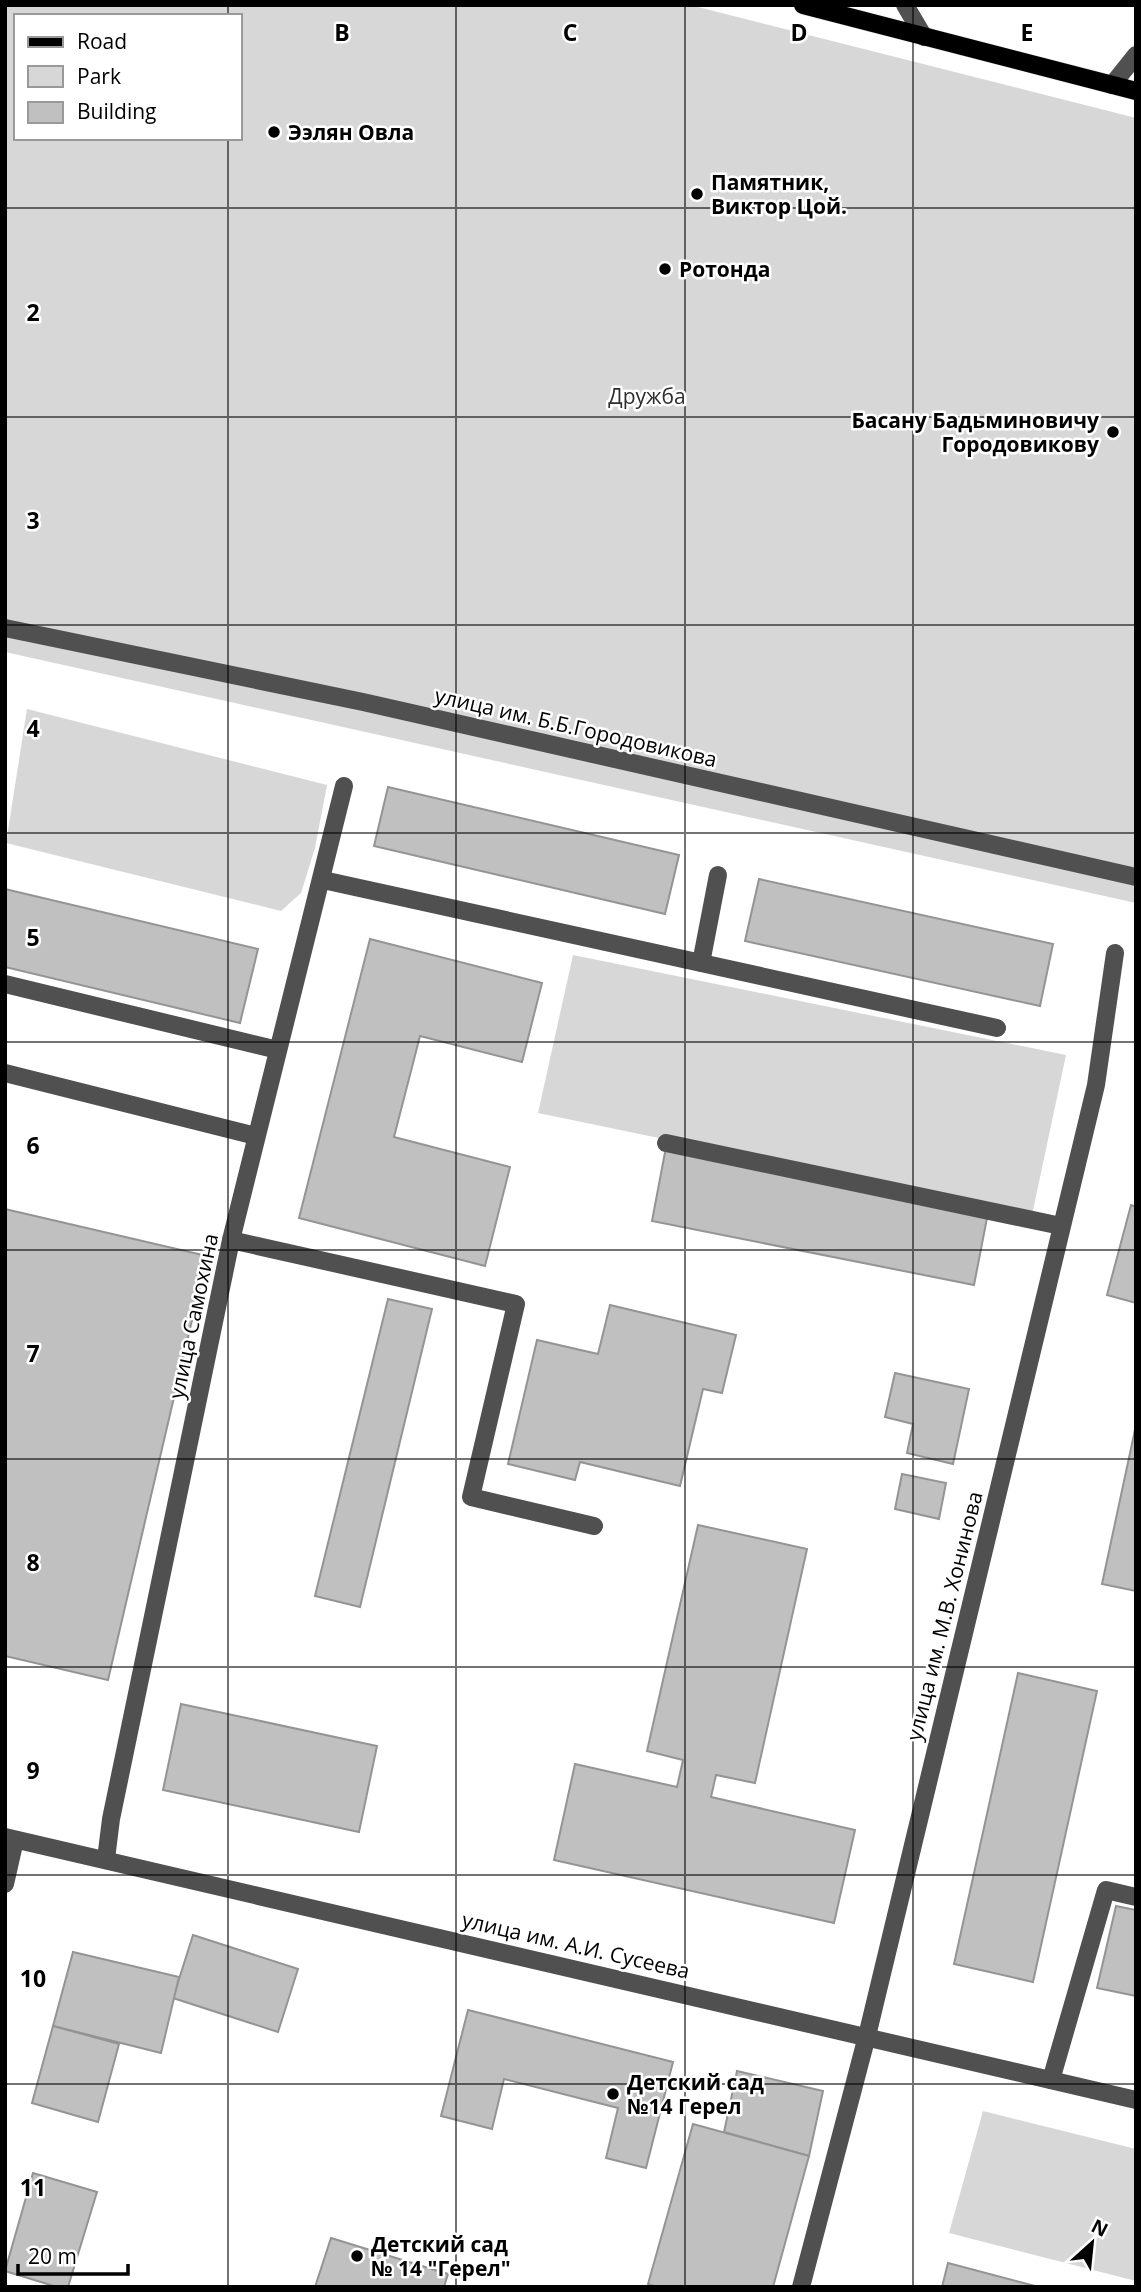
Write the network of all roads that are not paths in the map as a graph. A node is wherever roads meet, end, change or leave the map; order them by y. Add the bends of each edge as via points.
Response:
1 (803, 5) edge
2 (905, 5) edge
3 (924, 37) junction
4 (1136, 55) edge
5 (1112, 85) junction
6 (1136, 91) edge
7 (5, 628) edge
8 (344, 786) dead end
9 (718, 875) dead end
10 (1136, 877) edge
11 (323, 880) junction
12 (1115, 953) dead end
13 (701, 963) junction
14 (5, 984) edge
15 (997, 1028) dead end
16 (278, 1050) junction
17 (5, 1073) edge
18 (256, 1136) junction
19 (666, 1143) dead end
20 (1061, 1226) junction
21 (231, 1240) junction
22 (594, 1525) dead end
23 (10, 1839) edge
24 (106, 1859) junction
25 (5, 1884) edge
26 (1136, 1897) edge
27 (867, 2036) junction
28 (1051, 2080) junction
29 (1136, 2100) edge
30 (801, 2287) edge

1 - 3 main road
2 - 3 street
3 - 5 main road
4 - 5 street
5 - 6 main road
7 - 10 street, улица им. Б.Б.Городовикова via 363,702
8 - 11 street, улица Самохина
9 - 13 street
11 - 13 street
11 - 16 street, улица Самохина
12 - 20 street, улица им. М.В. Хонинова via 1096,1084
13 - 15 street
14 - 16 street
16 - 18 street, улица Самохина
17 - 18 street
18 - 21 street, улица Самохина
19 - 20 street
20 - 27 street, улица им. М.В. Хонинова
21 - 22 street via 516,1304 471,1497
21 - 24 street, улица Самохина
23 - 24 street, улица им. А.И. Сусеева
23 - 25 street
24 - 27 street, улица им. А.И. Сусеева
26 - 28 street via 1105,1890
27 - 28 street, улица им. А.И. Сусеева
27 - 30 street, улица им. М.В. Хонинова
28 - 29 street, улица им. А.И. Сусеева

